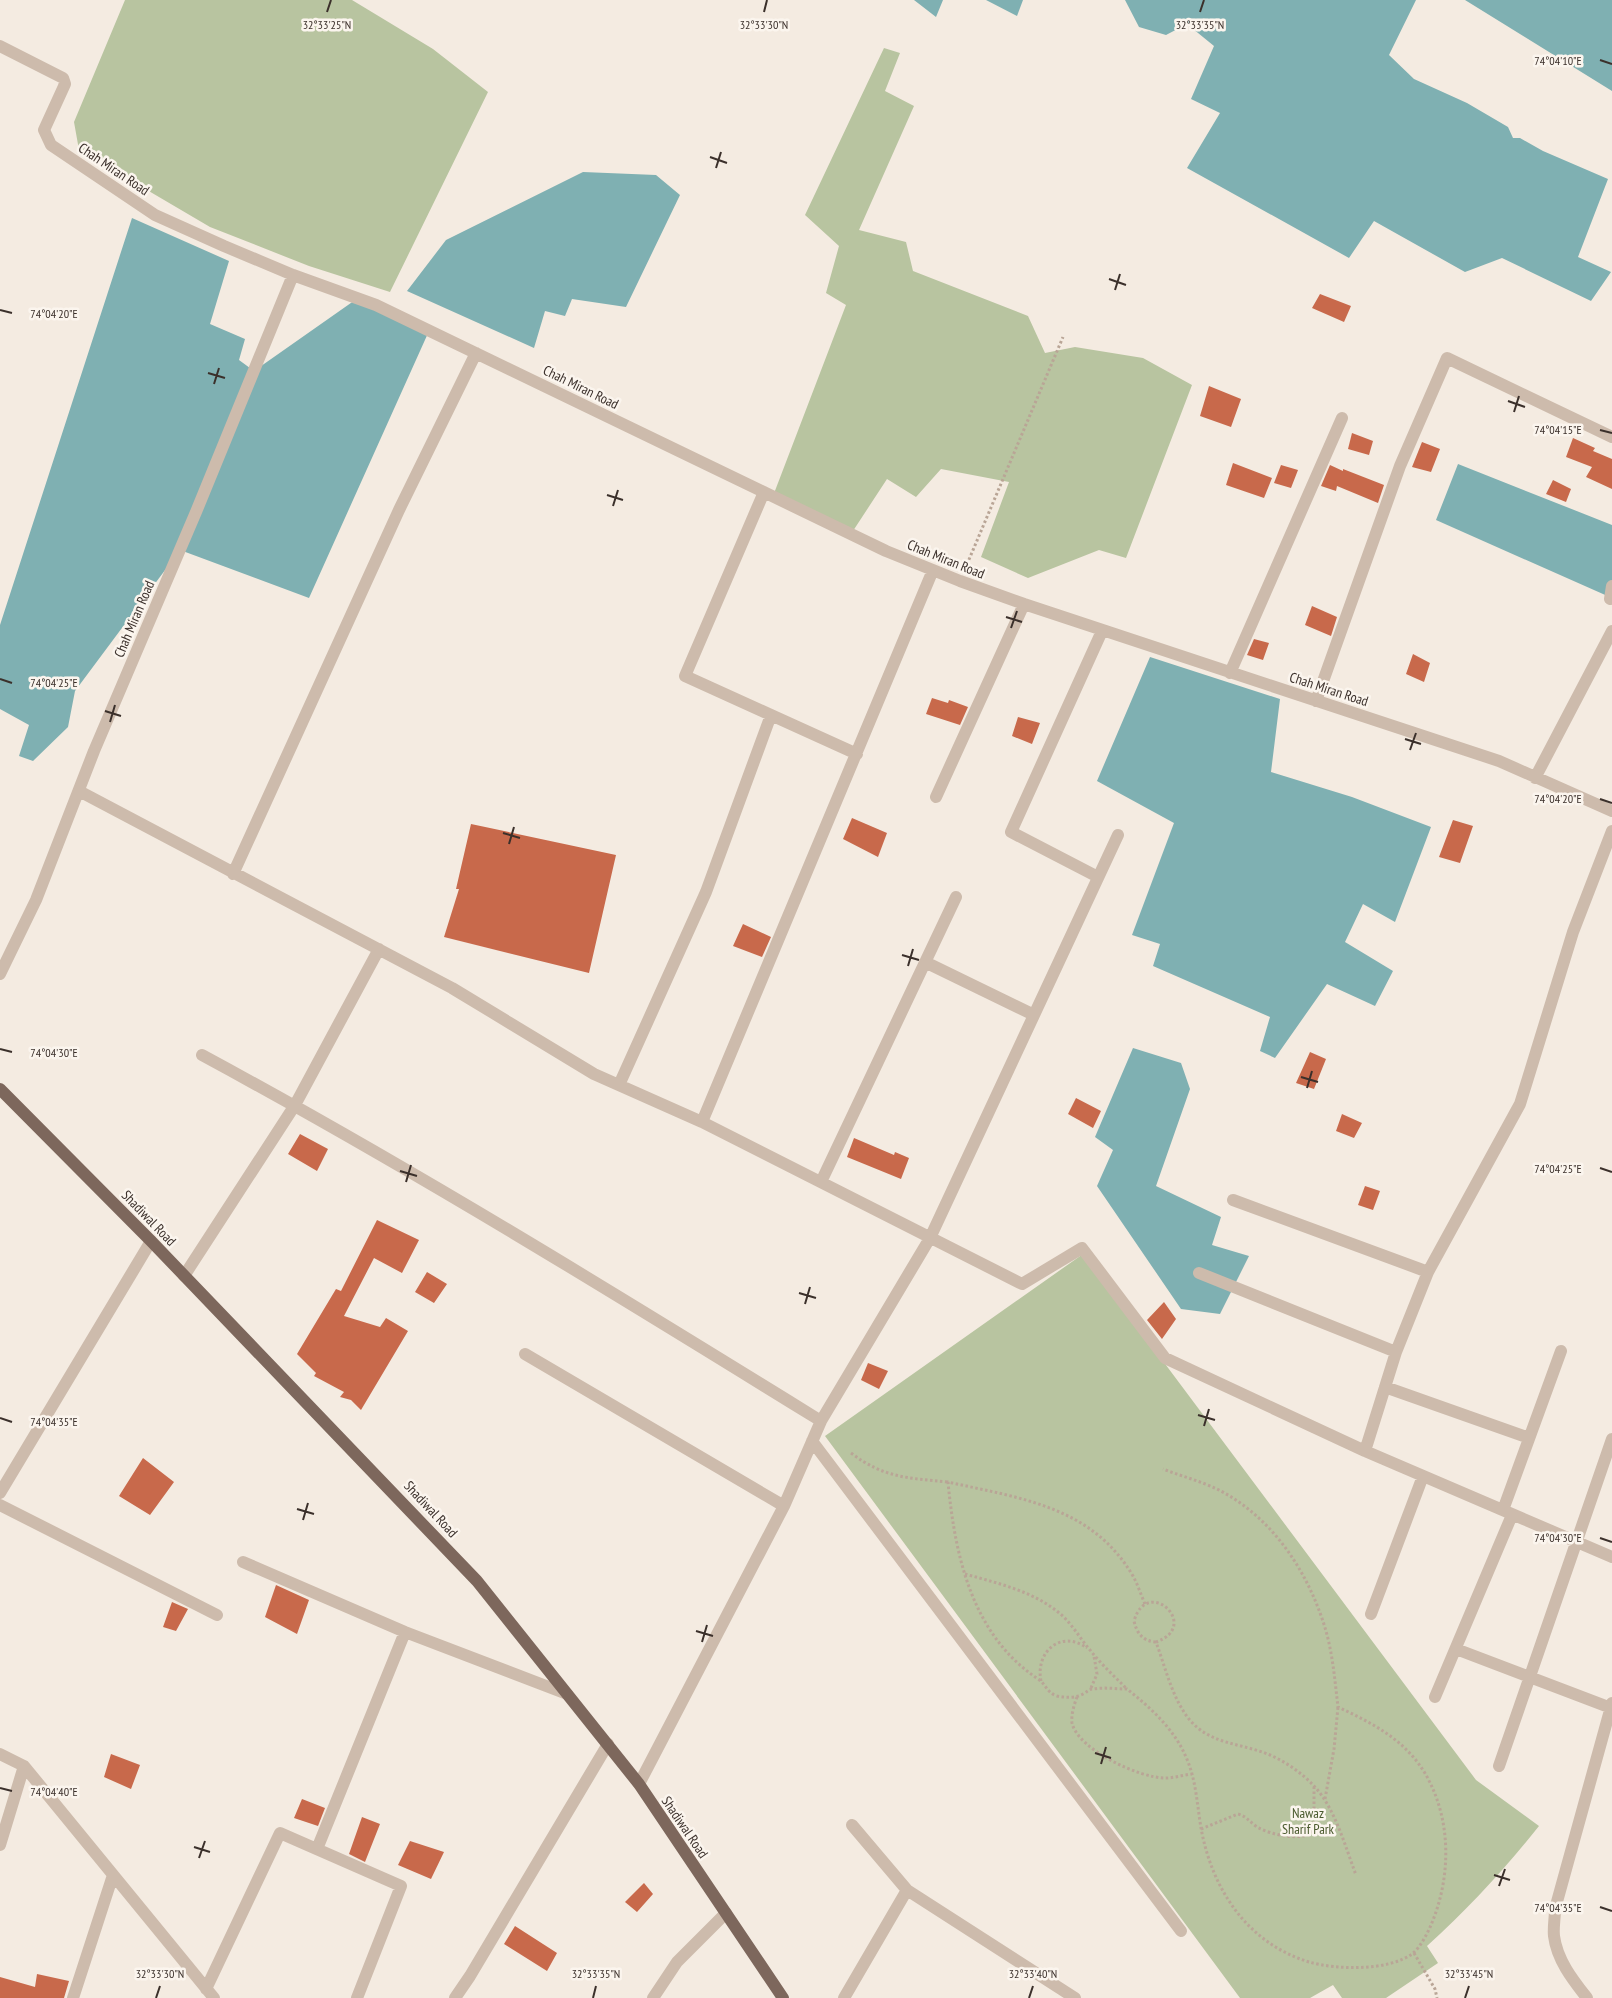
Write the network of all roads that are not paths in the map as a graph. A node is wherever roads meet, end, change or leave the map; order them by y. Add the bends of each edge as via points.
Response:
1 (0, 46) edge
2 (294, 275) junction
3 (476, 353) junction
4 (1342, 418) dead end
5 (1612, 437) edge
6 (764, 492) junction
7 (933, 570) junction
8 (1612, 586) edge
9 (1610, 599) dead end
10 (1024, 604) junction
11 (1102, 631) junction
12 (1612, 631) edge
13 (1230, 673) junction
14 (1316, 701) junction
15 (771, 715) junction
16 (857, 754) junction
17 (1535, 778) junction
18 (79, 791) junction
19 (936, 796) dead end
20 (1612, 811) edge
21 (1612, 831) edge
22 (1118, 835) dead end
23 (233, 874) junction
24 (1098, 878) junction
25 (956, 897) dead end
26 (379, 949) junction
27 (925, 962) junction
28 (0, 974) edge
29 (1034, 1015) junction
30 (202, 1055) dead end
31 (619, 1085) junction
32 (0, 1088) edge
33 (295, 1105) junction
34 (702, 1122) junction
35 (821, 1182) junction
36 (1233, 1200) dead end
37 (930, 1238) junction
38 (151, 1241) junction
39 (1428, 1272) junction
40 (1199, 1273) dead end
41 (184, 1276) junction
42 (1561, 1351) dead end
43 (1396, 1352) junction
44 (525, 1354) dead end
45 (1385, 1386) junction
46 (821, 1421) junction
47 (1529, 1438) junction
48 (1612, 1439) edge
49 (812, 1441) junction
50 (1365, 1451) junction
51 (1423, 1476) junction
52 (0, 1493) edge
53 (0, 1504) edge
54 (784, 1506) junction
55 (1508, 1512) junction
56 (1576, 1542) junction
57 (1612, 1557) edge
58 (243, 1562) dead end
59 (1371, 1614) dead end
60 (217, 1615) dead end
61 (405, 1632) junction
62 (1456, 1648) junction
63 (1530, 1677) junction
64 (567, 1694) junction
65 (1435, 1698) dead end
66 (1611, 1706) edge
67 (608, 1744) junction
68 (0, 1754) edge
69 (24, 1766) junction
70 (1500, 1766) dead end
71 (638, 1784) junction
72 (852, 1826) dead end
73 (0, 1845) edge
74 (317, 1849) junction
75 (113, 1875) junction
76 (906, 1890) junction
77 (726, 1913) junction
78 (1180, 1932) dead end
79 (210, 1993) edge
80 (73, 1998) edge
81 (357, 1998) edge
82 (455, 1998) edge
83 (653, 1998) edge
84 (783, 1998) edge
85 (844, 1998) edge
86 (1075, 1998) edge
87 (1587, 1998) edge

1 - 2 street, Chah Miran Road via 63,78 65,84 44,130 51,145 155,215
2 - 3 street, Chah Miran Road via 376,305
2 - 18 street, Chah Miran Road
3 - 6 street, Chah Miran Road
3 - 23 street via 394,519
4 - 13 street
5 - 14 street via 1447,358 1400,466
6 - 7 street, Chah Miran Road
6 - 15 street via 685,676
7 - 10 street, Chah Miran Road
7 - 16 street
8 - 9 street
10 - 11 street, Chah Miran Road
10 - 19 street
11 - 13 street, Chah Miran Road
11 - 24 street via 1011,832
12 - 17 street
13 - 14 street, Chah Miran Road
14 - 17 street, Chah Miran Road via 1455,746
15 - 16 street
15 - 31 street via 706,892
16 - 34 street
17 - 20 street, Chah Miran Road
18 - 23 street
18 - 28 street, Chah Miran Road via 36,900
21 - 39 street via 1572,932 1520,1104
22 - 24 street
23 - 26 street
24 - 29 street
25 - 27 street
26 - 31 street via 452,988 594,1074
26 - 33 street
27 - 29 street
27 - 35 street
29 - 37 street
30 - 33 street
31 - 34 street
32 - 38 main road, Shadiwal Road
33 - 41 street
33 - 46 street via 556,1258
34 - 35 street
35 - 37 street
36 - 39 street
37 - 46 street
37 - 50 street via 1022,1284 1082,1248 1165,1358
38 - 41 main road, Shadiwal Road
38 - 52 street
39 - 43 street
40 - 43 street
41 - 64 main road, Shadiwal Road via 478,1581
42 - 47 street
43 - 45 street
44 - 54 street
45 - 47 street
45 - 50 street
46 - 49 street
47 - 55 street
48 - 56 street
49 - 54 street
49 - 78 street
50 - 51 street
51 - 55 street
51 - 59 street
53 - 60 street
54 - 71 street
55 - 56 street
55 - 62 street
56 - 57 street
56 - 63 street
58 - 61 street
61 - 64 street
61 - 74 street
62 - 63 street
62 - 65 street
63 - 66 street
63 - 70 street
64 - 67 main road, Shadiwal Road
66 - 87 street via 1555,1909 1554,1935 1558,1954
67 - 71 main road, Shadiwal Road
67 - 82 street
68 - 69 street
69 - 73 street
69 - 75 street
71 - 77 main road, Shadiwal Road
72 - 76 street
74 - 79 street via 280,1833
74 - 81 street via 401,1886
75 - 79 street
75 - 80 street
76 - 85 street
76 - 86 street
77 - 83 street via 677,1962
77 - 84 main road, Shadiwal Road

